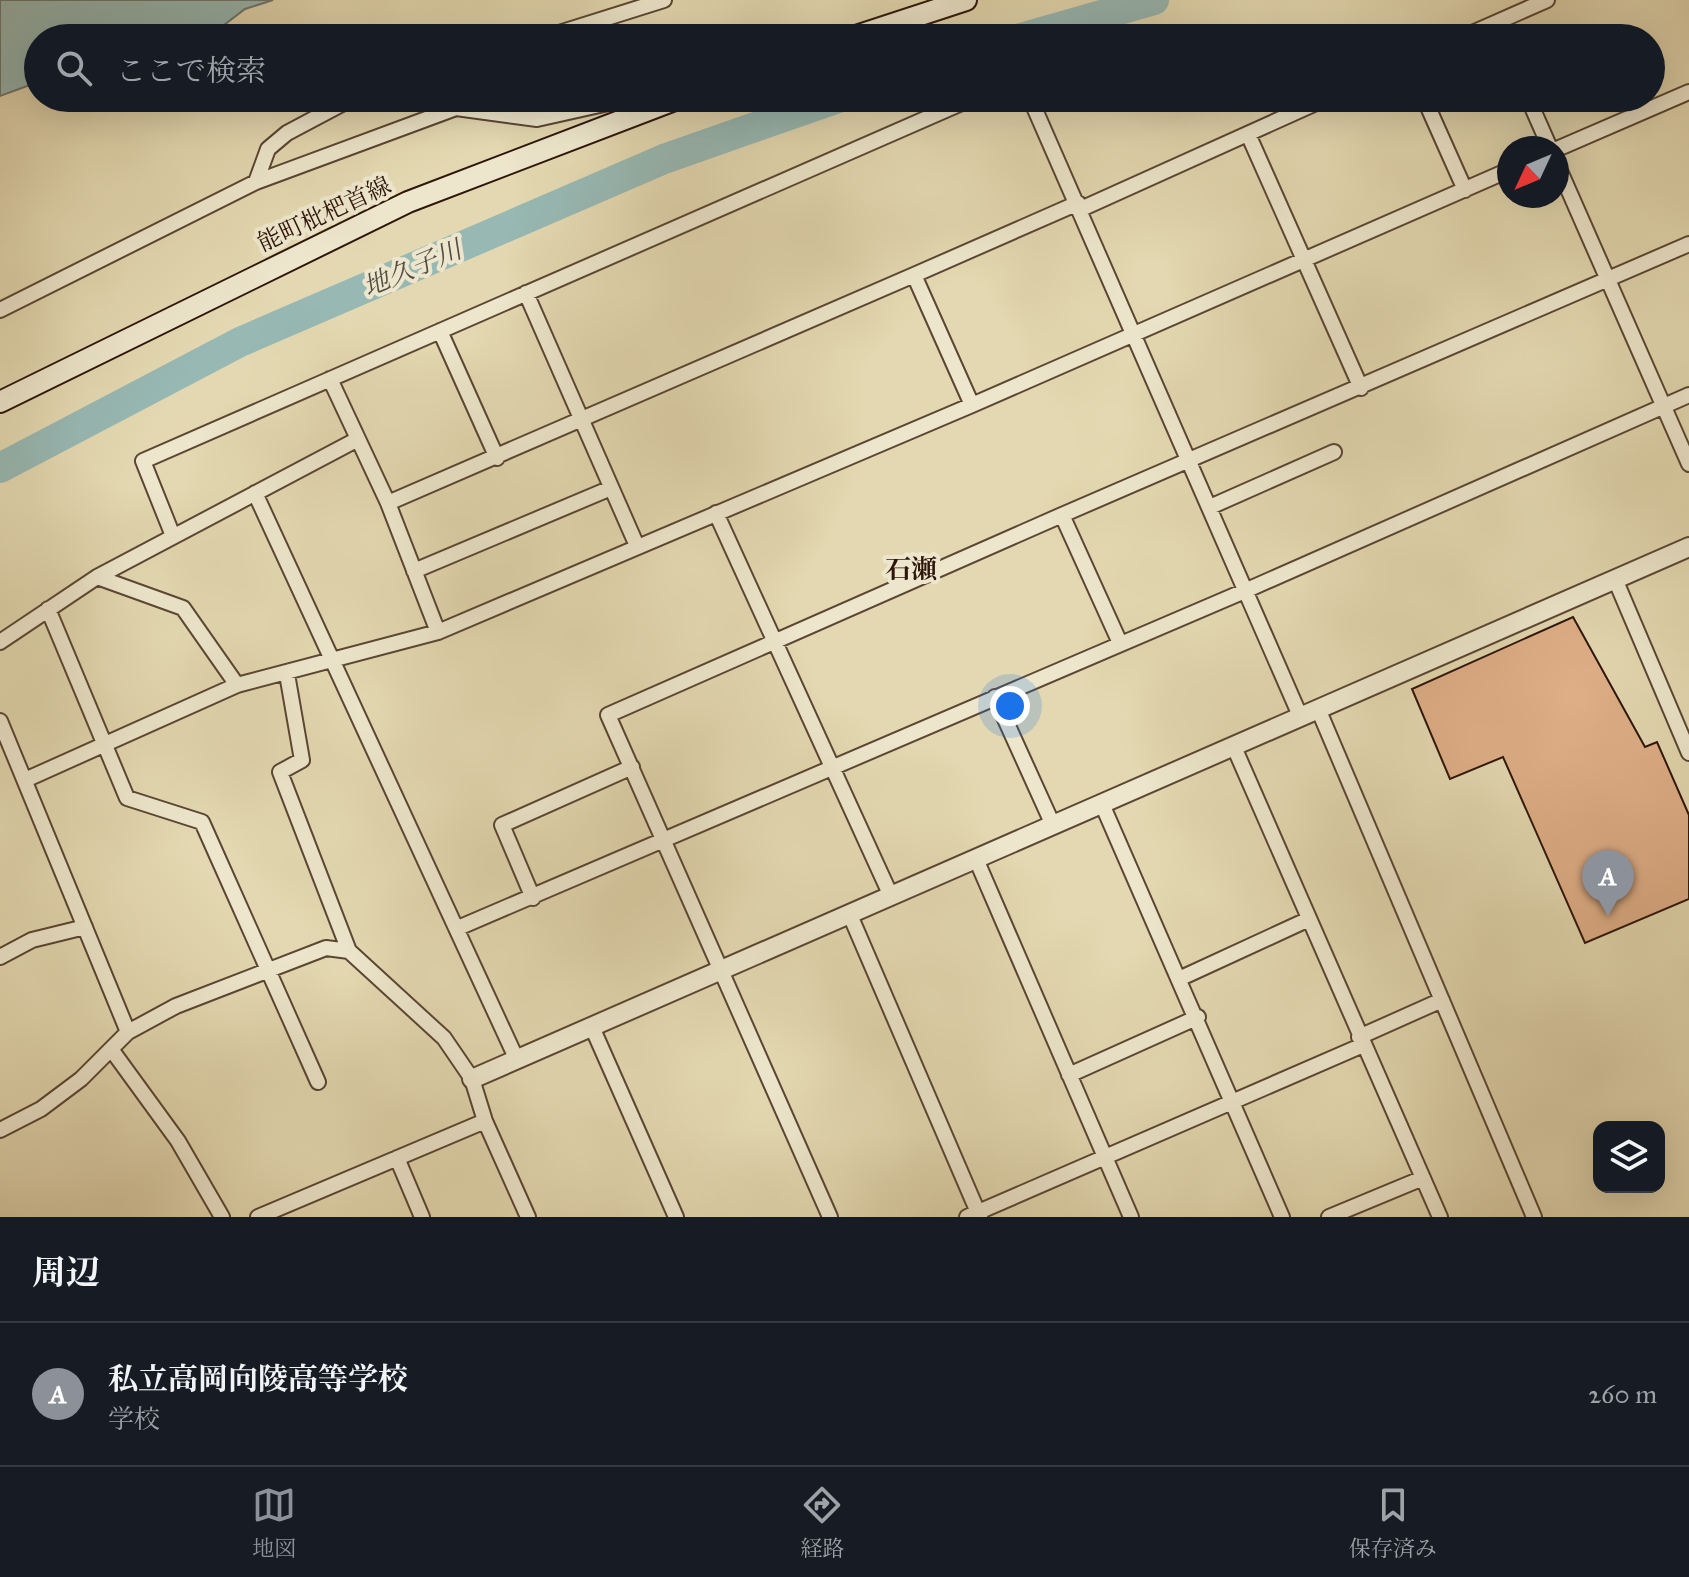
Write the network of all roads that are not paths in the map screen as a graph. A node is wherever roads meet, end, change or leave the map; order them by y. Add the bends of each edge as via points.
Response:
1 (664, 0) edge
2 (966, 0) edge
3 (1547, 0) edge
4 (1494, 23) edge
5 (588, 24) edge
6 (893, 24) edge
7 (1689, 92) edge
8 (1665, 102) edge
9 (327, 112) edge
10 (445, 112) edge
11 (485, 112) edge
12 (568, 112) edge
13 (641, 112) edge
14 (941, 112) edge
15 (1036, 112) edge
16 (1296, 112) edge
17 (1430, 112) edge
18 (1534, 112) edge
19 (1643, 112) edge
20 (1248, 134) junction
21 (1545, 136) edge
22 (1569, 144) edge
23 (1497, 175) edge
24 (256, 182) junction
25 (1465, 190) junction
26 (1569, 193) edge
27 (1080, 206) junction
28 (1689, 244) edge
29 (1302, 261) junction
30 (914, 275) junction
31 (1605, 280) junction
32 (526, 293) junction
33 (0, 310) edge
34 (440, 331) junction
35 (1134, 335) junction
36 (330, 379) junction
37 (1361, 388) junction
38 (1689, 395) edge
39 (0, 402) edge
40 (972, 405) junction
41 (1663, 406) junction
42 (581, 418) junction
43 (358, 439) junction
44 (1334, 452) dead end
45 (497, 458) junction
46 (1189, 461) junction
47 (1689, 464) edge
48 (611, 488) junction
49 (255, 493) junction
50 (388, 503) junction
51 (1210, 507) junction
52 (716, 513) junction
53 (1062, 515) junction
54 (173, 536) junction
55 (637, 546) junction
56 (1689, 547) edge
57 (414, 571) junction
58 (97, 577) junction
59 (1615, 579) junction
60 (1247, 590) junction
61 (48, 609) junction
62 (438, 632) junction
63 (0, 642) edge
64 (1120, 643) junction
65 (773, 644) junction
66 (333, 662) junction
67 (287, 674) junction
68 (237, 685) junction
69 (995, 697) junction
70 (1319, 711) junction
71 (1301, 718) junction
72 (0, 721) edge
73 (103, 745) junction
74 (1234, 747) junction
75 (1689, 753) edge
76 (632, 767) junction
77 (832, 769) junction
78 (25, 780) junction
79 (1102, 804) junction
80 (1053, 825) junction
81 (666, 841) junction
82 (976, 859) junction
83 (891, 896) junction
84 (533, 898) junction
85 (850, 915) junction
86 (1309, 919) junction
87 (85, 927) junction
88 (458, 928) junction
89 (349, 951) junction
90 (0, 957) edge
91 (722, 970) junction
92 (268, 973) junction
93 (1181, 978) junction
94 (1442, 1000) junction
95 (1198, 1017) junction
96 (592, 1027) junction
97 (128, 1032) junction
98 (1361, 1041) junction
99 (111, 1049) junction
100 (517, 1060) junction
101 (1069, 1075) junction
102 (472, 1079) junction
103 (318, 1082) dead end
104 (1235, 1102) junction
105 (485, 1121) junction
106 (0, 1130) edge
107 (1104, 1157) junction
108 (397, 1158) junction
109 (1423, 1178) junction
110 (975, 1215) edge
111 (222, 1217) edge
112 (258, 1217) edge
113 (422, 1217) edge
114 (528, 1217) edge
115 (676, 1217) edge
116 (830, 1217) edge
117 (1131, 1217) edge
118 (1282, 1217) edge
119 (1329, 1217) edge
120 (1440, 1217) edge
121 (1534, 1217) edge

1 - 5 street
2 - 6 main road
3 - 4 street
7 - 8 street
9 - 24 street via 268,149
10 - 24 street
11 - 12 street via 537,119
13 - 39 main road, 能町枇杷首線 via 408,202
14 - 32 street
15 - 27 street
16 - 20 street
17 - 25 street
18 - 21 street
19 - 22 street
20 - 27 street
20 - 29 street
23 - 25 street
24 - 33 street
25 - 29 street
26 - 31 street
27 - 30 street
27 - 35 street
28 - 31 street
29 - 35 street
29 - 37 street
30 - 40 street
30 - 42 street
31 - 37 street
31 - 41 street
32 - 34 street
32 - 42 street
34 - 36 street
34 - 45 street
35 - 40 street
35 - 46 street
36 - 43 street
36 - 54 street via 143,461
37 - 46 street
38 - 41 street
40 - 52 street
41 - 47 street
41 - 60 street
42 - 45 street
42 - 48 street
43 - 49 street
43 - 50 street
44 - 51 street
45 - 50 street
46 - 51 street
46 - 53 street
48 - 55 street
48 - 57 street
49 - 54 street
49 - 66 street
50 - 57 street
51 - 60 street
52 - 55 street
52 - 65 street
53 - 64 street
53 - 65 street
54 - 58 street
55 - 62 street
56 - 59 street
57 - 62 street
58 - 61 street
58 - 68 street via 183,608
59 - 70 street
59 - 75 street
60 - 64 street
60 - 71 street
61 - 63 street
61 - 73 street
62 - 66 street
64 - 69 street
65 - 76 street via 608,715
65 - 77 street
66 - 67 street
66 - 88 street
67 - 68 street
67 - 89 street via 302,760 280,772
68 - 73 street
69 - 77 street
69 - 80 street
70 - 71 street
70 - 94 street
71 - 74 street
72 - 78 street
73 - 78 street
73 - 92 street via 127,798 202,822
74 - 79 street
74 - 86 street
76 - 81 street
76 - 84 street via 502,825
77 - 81 street
77 - 83 street
78 - 87 street
79 - 80 street
79 - 93 street
80 - 82 street
81 - 84 street
81 - 91 street
82 - 83 street
82 - 101 street
83 - 85 street
84 - 88 street
85 - 91 street
85 - 110 street
86 - 93 street
86 - 98 street
87 - 90 street via 32,940
87 - 97 street
88 - 100 street
89 - 92 street via 326,948
89 - 102 street via 444,1038
91 - 96 street
91 - 116 street
92 - 97 street via 176,1006
92 - 103 street
93 - 95 street
94 - 98 street
94 - 121 street
95 - 101 street
95 - 104 street
96 - 100 street
96 - 115 street
97 - 99 street
98 - 104 street
98 - 109 street
99 - 106 street via 41,1109
99 - 111 street via 178,1141
100 - 102 street
101 - 107 street
102 - 105 street
104 - 107 street
104 - 118 street
105 - 108 street
105 - 114 street
107 - 110 street
107 - 117 street
108 - 112 street
108 - 113 street
109 - 119 street
109 - 120 street

